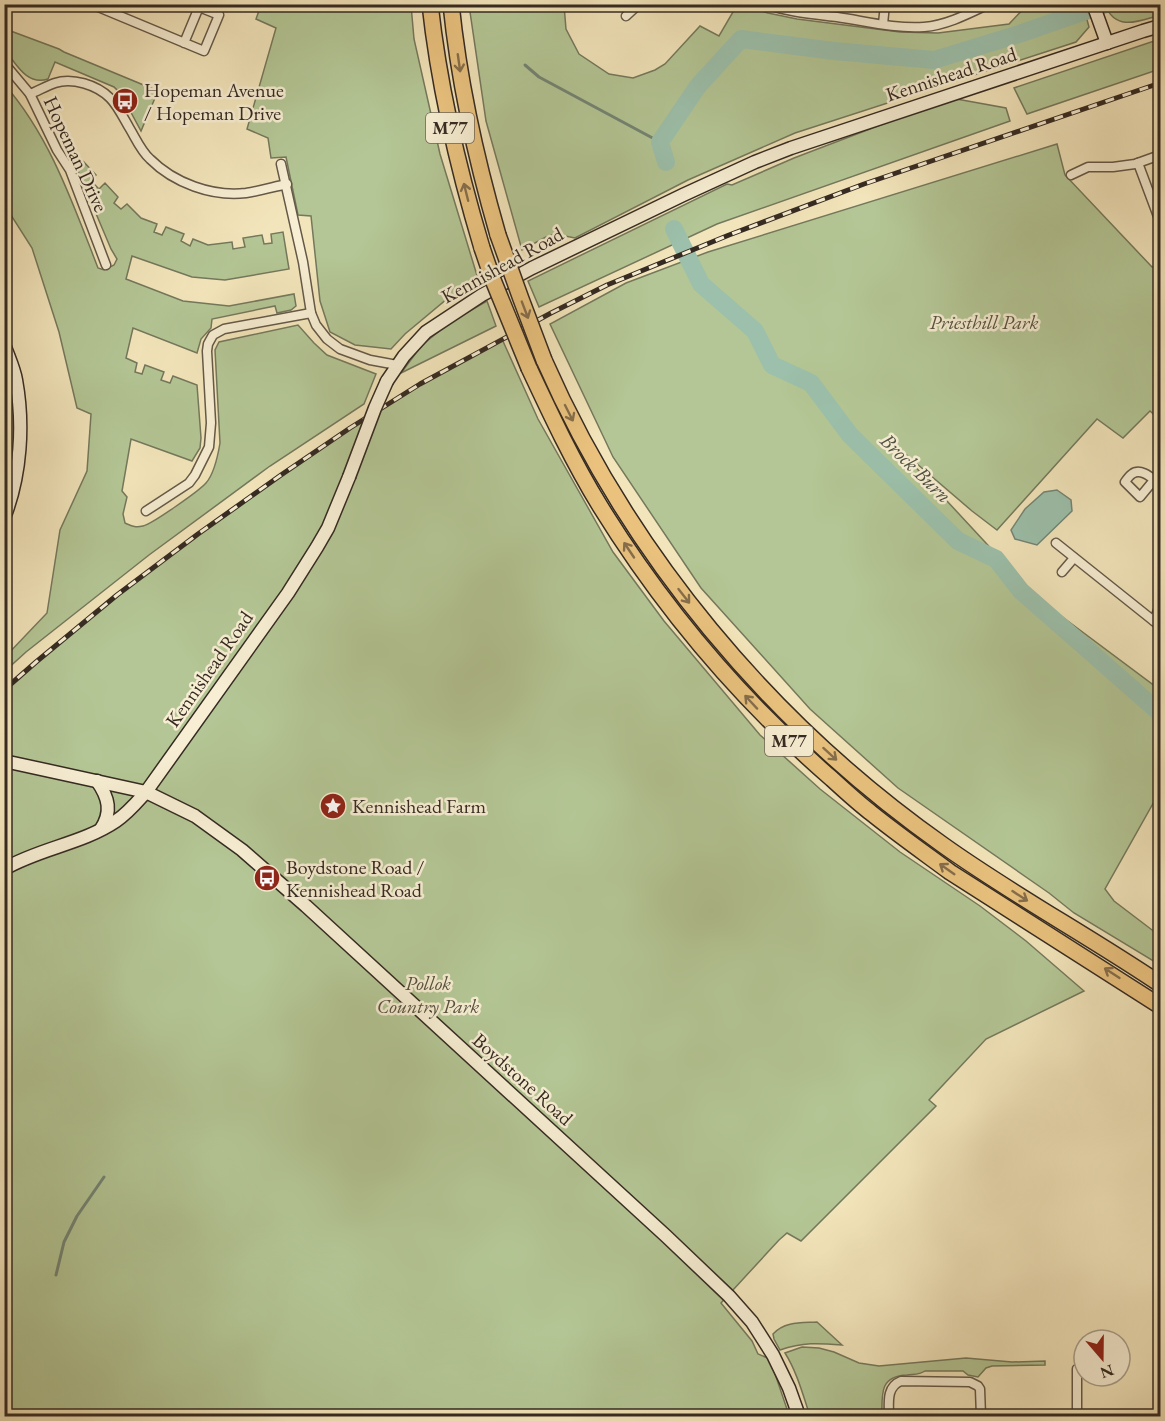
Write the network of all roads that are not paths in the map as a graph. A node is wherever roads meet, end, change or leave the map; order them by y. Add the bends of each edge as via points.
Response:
1 (91, 4) edge
2 (430, 4) edge
3 (452, 4) edge
4 (639, 4) edge
5 (765, 4) edge
6 (885, 4) edge
7 (989, 4) edge
8 (1093, 4) edge
9 (626, 16) dead end
10 (883, 24) junction
11 (1161, 26) edge
12 (184, 43) junction
13 (1107, 43) junction
14 (4, 63) edge
15 (30, 94) junction
16 (1161, 155) edge
17 (1138, 163) junction
18 (282, 165) dead end
19 (1071, 175) dead end
20 (286, 184) junction
21 (1159, 219) dead end
22 (106, 265) dead end
23 (311, 313) junction
24 (4, 344) edge
25 (397, 365) junction
26 (146, 511) dead end
27 (4, 518) edge
28 (1056, 543) dead end
29 (1074, 558) junction
30 (1062, 572) dead end
31 (1161, 605) edge
32 (1157, 624) edge
33 (4, 761) edge
34 (97, 782) junction
35 (146, 792) junction
36 (101, 829) junction
37 (4, 869) edge
38 (1161, 984) edge
39 (1161, 1006) edge
40 (1077, 1388) edge
41 (799, 1416) edge
42 (889, 1416) edge
43 (981, 1416) edge
44 (1077, 1416) edge

1 - 12 street
39 -> 2 highway, M77, bridge via 958,877 868,811 800,752 749,700 655,588 595,497 556,426 493,280 447,114
3 -> 38 highway, M77, bridge via 465,101 482,178 498,235 544,360 579,433 674,583 743,668 803,730 866,786 1013,892
4 - 9 street
5 - 10 street
6 - 10 street
7 - 10 street via 933,25
8 - 13 street
11 - 13 street, Kennishead Road
12 - 12 street via 204,51 219,15 200,7
13 - 25 street, Kennishead Road via 755,162 482,295 426,332
14 - 15 street, Hopeman Drive
15 - 20 street via 57,82 72,81 96,88 110,98 149,159 192,186 245,193
15 - 22 street, Hopeman Drive via 69,170
16 - 17 street
17 - 19 street via 1088,167
17 - 21 street
18 - 20 street
20 - 23 street
23 - 25 street via 327,339 340,349
23 - 26 street via 224,329 213,335 206,356 209,447 189,483
24 - 27 street via 16,377 20,408 17,471
25 - 35 street, Kennishead Road, bridge via 317,547
28 - 29 street
29 - 30 street
29 - 32 street
31 - 32 street
33 - 34 street, Boydstone Road
34 - 35 street, Boydstone Road
34 - 36 street via 104,790 108,809
35 - 36 street, Kennishead Road via 122,817
35 - 41 street, Boydstone Road via 195,816 263,868 708,1274 752,1322 773,1355
36 - 37 street, Kennishead Road
40 - 44 street
42 - 43 street via 894,1384 924,1381 975,1383 981,1389

